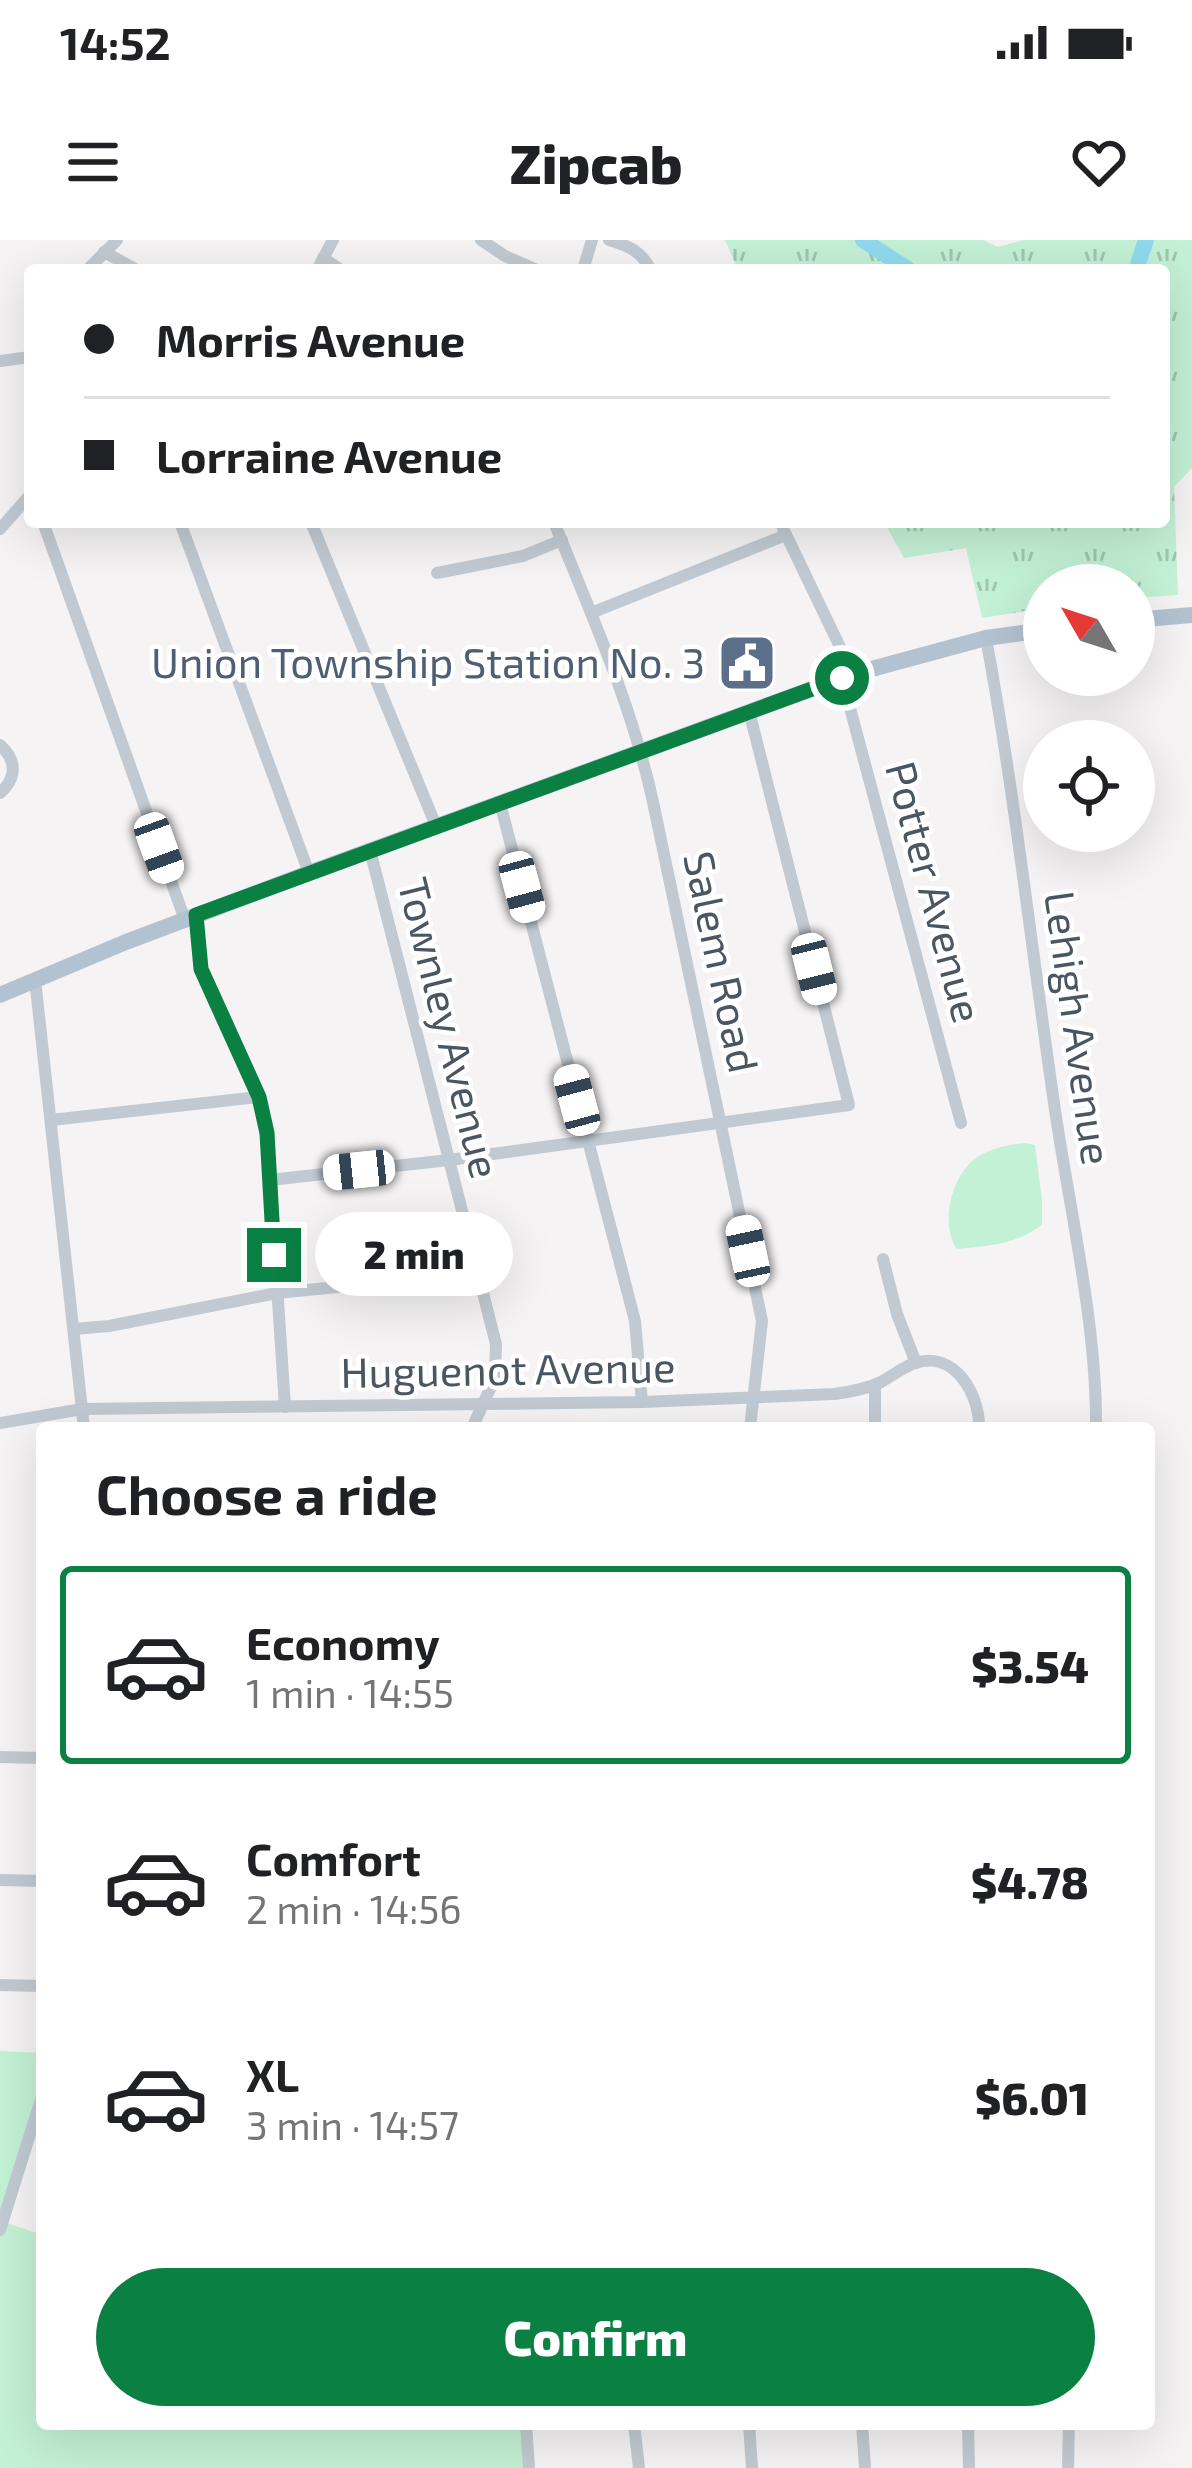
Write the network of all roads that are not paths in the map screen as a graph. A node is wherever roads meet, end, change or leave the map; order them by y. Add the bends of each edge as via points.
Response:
1 (117, 240) edge
2 (333, 240) edge
3 (482, 240) edge
4 (609, 240) edge
5 (104, 252) junction
6 (93, 264) edge
7 (126, 264) edge
8 (320, 264) edge
9 (523, 264) edge
10 (647, 264) edge
11 (24, 503) edge
12 (45, 528) edge
13 (183, 528) edge
14 (313, 528) edge
15 (557, 528) edge
16 (0, 529) edge
17 (783, 529) edge
18 (562, 540) junction
19 (437, 573) dead end
20 (591, 613) junction
21 (1192, 615) edge
22 (1155, 618) edge
23 (1023, 633) edge
24 (986, 638) junction
25 (848, 676) junction
26 (749, 711) junction
27 (0, 745) edge
28 (642, 751) junction
29 (0, 793) edge
30 (500, 802) junction
31 (436, 826) junction
32 (370, 850) junction
33 (309, 873) junction
34 (190, 918) junction
35 (35, 979) junction
36 (0, 994) edge
37 (259, 1097) junction
38 (51, 1120) junction
39 (722, 1123) junction
40 (961, 1123) dead end
41 (588, 1142) junction
42 (448, 1160) junction
43 (270, 1180) junction
44 (883, 1259) dead end
45 (387, 1282) dead end
46 (277, 1292) junction
47 (74, 1329) junction
48 (923, 1362) junction
49 (875, 1385) junction
50 (754, 1396) junction
51 (641, 1402) junction
52 (483, 1404) junction
53 (285, 1407) junction
54 (82, 1408) junction
55 (83, 1422) edge
56 (475, 1422) edge
57 (751, 1422) edge
58 (875, 1422) edge
59 (979, 1422) edge
60 (1096, 1422) edge
61 (0, 1423) edge
62 (0, 1756) edge
63 (36, 1758) edge
64 (0, 1880) edge
65 (36, 1881) edge
66 (0, 1985) edge
67 (36, 1986) edge
68 (36, 2118) edge
69 (0, 2230) edge
70 (526, 2430) edge
71 (635, 2430) edge
72 (749, 2430) edge
73 (863, 2430) edge
74 (968, 2430) edge
75 (1069, 2430) edge
76 (529, 2468) edge
77 (639, 2468) edge
78 (752, 2468) edge
79 (866, 2468) edge
80 (970, 2468) edge
81 (1068, 2468) edge

1 - 5 street
2 - 8 street
3 - 9 street
4 - 10 street
5 - 6 street
5 - 7 street
11 - 16 street
12 - 34 street
13 - 33 street
14 - 31 street
15 - 18 street, Salem Road
17 - 20 street
17 - 25 street, Potter Avenue
18 - 19 street
18 - 20 street, Salem Road
20 - 28 street, Salem Road
21 - 22 main road
23 - 24 main road
24 - 25 main road
24 - 60 street, Lehigh Avenue via 1094,1364
25 - 26 main road
25 - 40 street, Potter Avenue
26 - 28 main road
26 - 39 street via 849,1105
27 - 29 street via 14,766
28 - 30 main road
28 - 39 street, Salem Road
30 - 31 main road
30 - 41 street
31 - 32 main road
32 - 33 main road
32 - 42 street, Townley Avenue
33 - 34 main road
34 - 35 main road
34 - 37 street via 201,969
35 - 36 main road
35 - 38 street
37 - 38 street
37 - 43 street
38 - 47 street
39 - 41 street
39 - 50 street, Salem Road via 763,1321
41 - 42 street
41 - 51 street via 635,1321
42 - 43 street
42 - 52 street, Townley Avenue via 496,1344 495,1378
43 - 46 street
44 - 48 street via 896,1314
45 - 46 street
46 - 47 street
46 - 53 street
47 - 54 street
48 - 49 street, Huguenot Avenue
48 - 59 street via 968,1383
49 - 50 street, Huguenot Avenue
49 - 58 street
50 - 51 street, Huguenot Avenue
50 - 57 street, Salem Road
51 - 52 street, Huguenot Avenue
52 - 53 street, Huguenot Avenue
52 - 56 street, Townley Avenue
53 - 54 street, Huguenot Avenue
54 - 55 street
54 - 61 street, Huguenot Avenue
62 - 63 street
64 - 65 street
66 - 67 street
68 - 69 street
70 - 76 street
71 - 77 street
72 - 78 street
73 - 79 street
74 - 80 street
75 - 81 street

